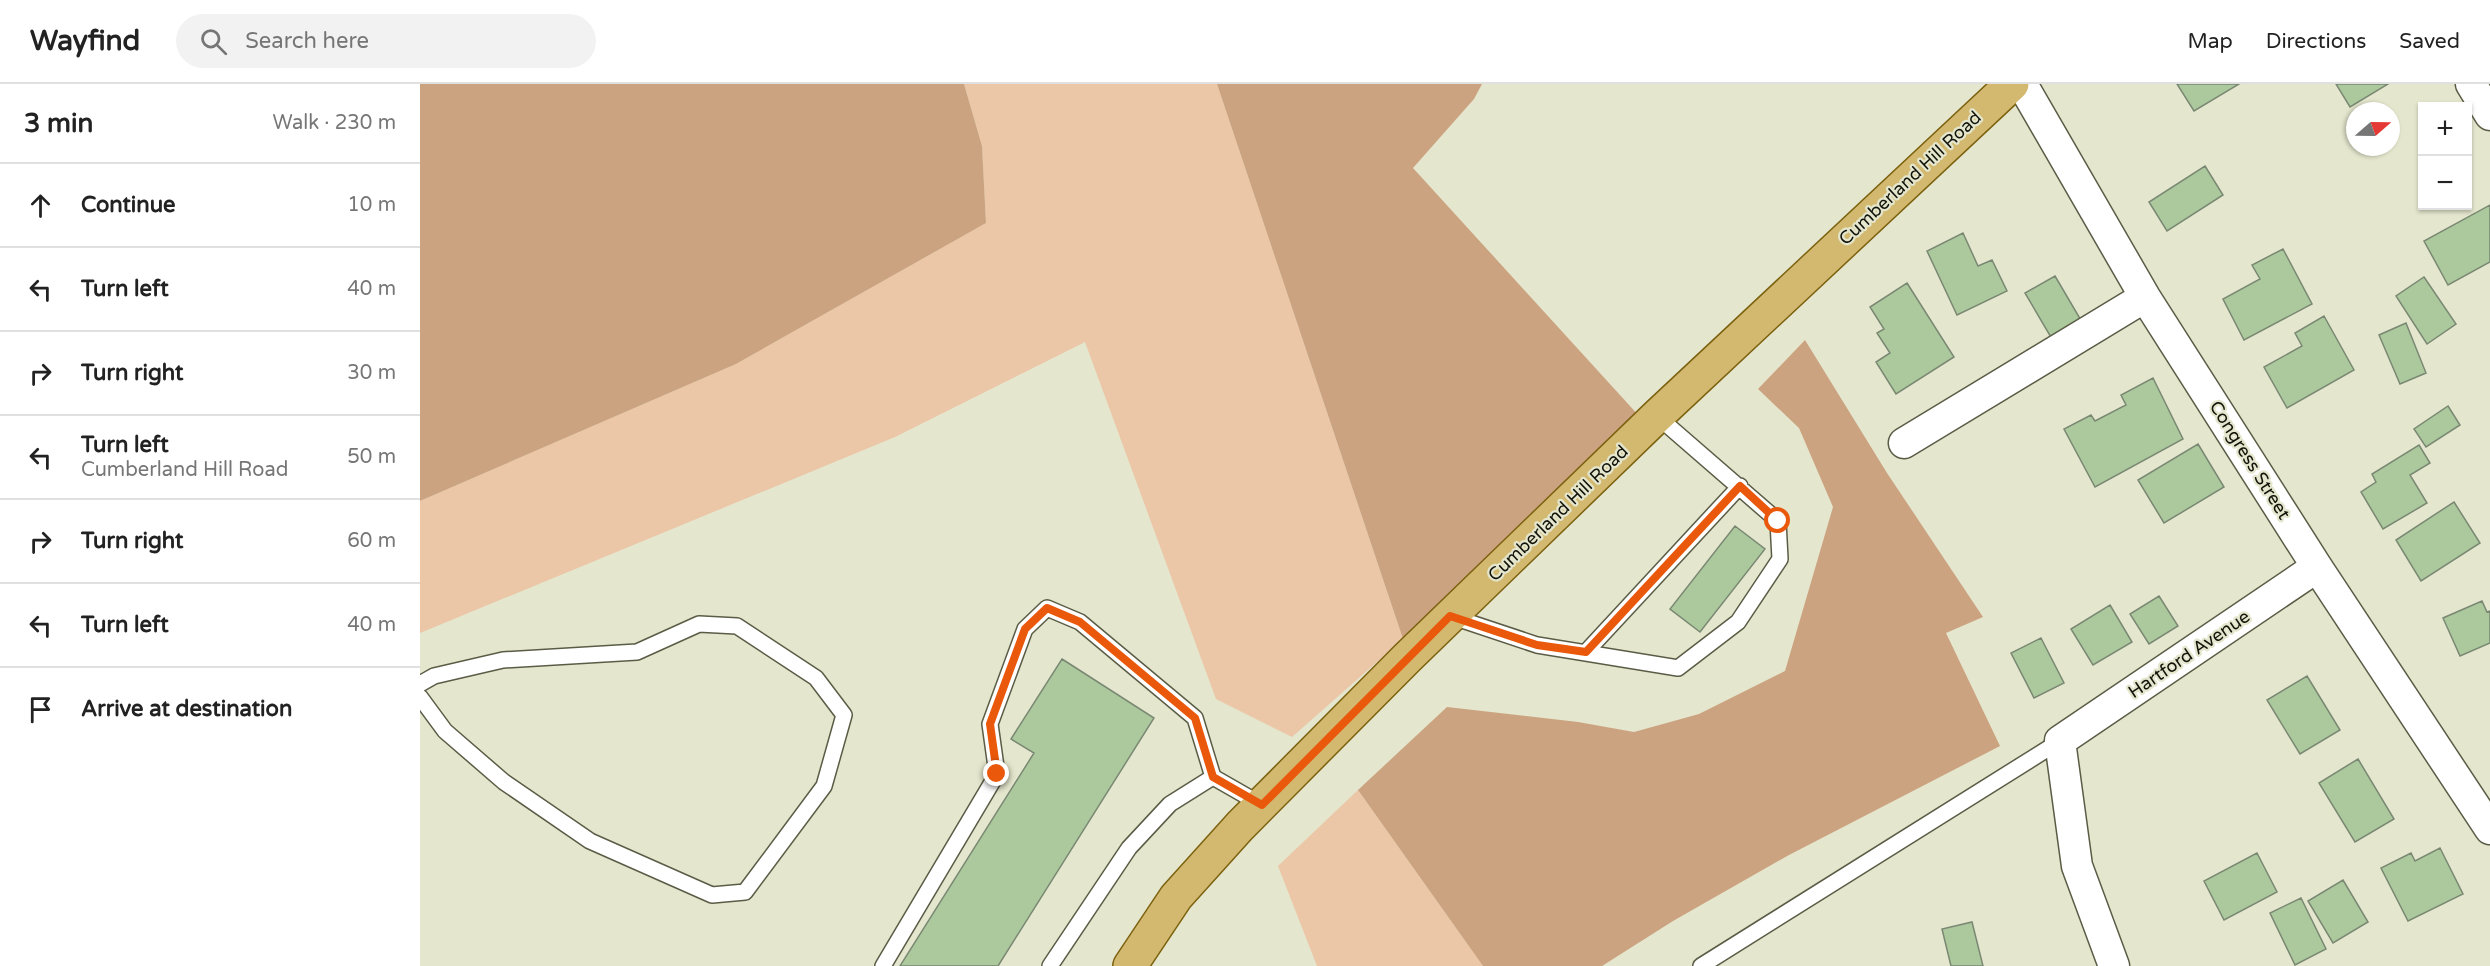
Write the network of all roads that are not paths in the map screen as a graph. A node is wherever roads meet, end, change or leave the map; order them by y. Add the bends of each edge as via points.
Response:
1 (2012, 84) edge
2 (2022, 84) edge
3 (2471, 84) edge
4 (2490, 115) edge
5 (2145, 297) junction
6 (1657, 416) junction
7 (1904, 443) dead end
8 (1740, 486) junction
9 (2318, 567) junction
10 (1450, 616) junction
11 (1586, 652) junction
12 (420, 684) edge
13 (420, 697) edge
14 (2060, 741) junction
15 (1213, 777) junction
16 (1262, 805) junction
17 (2490, 829) edge
18 (883, 966) edge
19 (1050, 966) edge
20 (1130, 966) edge
21 (1701, 966) edge
22 (2114, 966) edge

1 - 6 main road, Cumberland Hill Road
2 - 5 street, Congress Street
3 - 4 street
5 - 7 street
5 - 9 street, Congress Street
6 - 8 lane
6 - 10 main road, Cumberland Hill Road
8 - 11 lane
8 - 11 lane via 1778,521 1780,559 1738,622 1678,668
9 - 14 street, Hartford Avenue
9 - 17 street, Congress Street
10 - 11 lane via 1537,645
10 - 16 main road, Cumberland Hill Road
12 - 13 lane via 434,676 503,660 637,652 699,624 737,626 816,678 844,715 824,786 745,892 712,895 590,841 504,782 445,731
14 - 21 lane
14 - 22 street via 2077,866
15 - 16 lane
15 - 18 lane via 1195,718 1080,622 1047,608 1025,629 990,724 997,774
15 - 19 lane via 1170,804 1129,848
16 - 20 main road, Cumberland Hill Road via 1176,897

